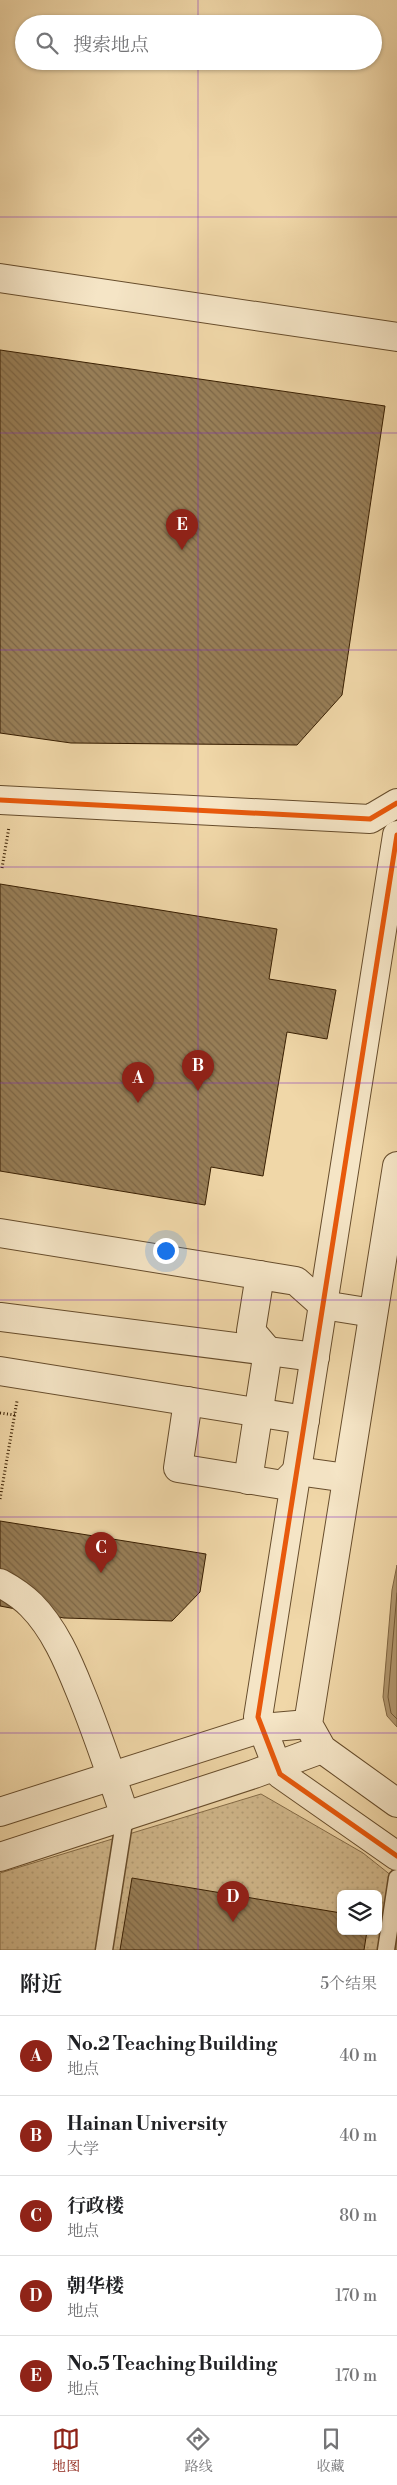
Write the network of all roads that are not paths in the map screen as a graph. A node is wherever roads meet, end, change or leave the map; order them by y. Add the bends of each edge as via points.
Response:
1 (0, 267) edge
2 (0, 278) edge
3 (397, 327) edge
4 (397, 337) edge
5 (0, 800) edge
6 (397, 803) edge
7 (5, 819) edge
8 (397, 830) edge
9 (397, 835) edge
10 (397, 1166) edge
11 (0, 1233) edge
12 (260, 1275) junction
13 (323, 1305) junction
14 (373, 1313) junction
15 (0, 1318) edge
16 (268, 1351) junction
17 (315, 1357) junction
18 (11, 1372) edge
19 (188, 1401) junction
20 (258, 1412) junction
21 (305, 1420) junction
22 (297, 1471) junction
23 (347, 1478) junction
24 (248, 1480) junction
25 (0, 1583) edge
26 (308, 1724) junction
27 (262, 1728) junction
28 (322, 1749) junction
29 (277, 1766) junction
30 (112, 1777) junction
31 (397, 1803) edge
32 (0, 1812) edge
33 (125, 1816) junction
34 (397, 1856) edge
35 (0, 1857) edge
36 (397, 1878) edge
37 (104, 1950) edge
38 (386, 1950) edge

1 - 3 street
2 - 4 street
5 - 6 street via 370,819
7 - 8 street via 75,817
9 - 13 street
10 - 14 street
11 - 12 street
12 - 13 street via 296,1282
12 - 16 street via 251,1331
13 - 14 street
13 - 17 street
14 - 23 street
15 - 16 street
16 - 17 street
16 - 20 street
17 - 21 street
18 - 19 street
19 - 20 street
19 - 24 street via 178,1468
20 - 21 street
20 - 24 street
21 - 22 street
22 - 23 street
22 - 24 street via 283,1485
22 - 27 street via 259,1708
23 - 26 street
25 - 30 street via 32,1606 65,1655 93,1719
26 - 27 street
26 - 28 street
27 - 29 street
27 - 30 street
28 - 29 street
28 - 31 street
29 - 33 street
29 - 34 street via 280,1774
30 - 32 street
30 - 33 street
33 - 35 street
33 - 37 lane
36 - 38 lane

